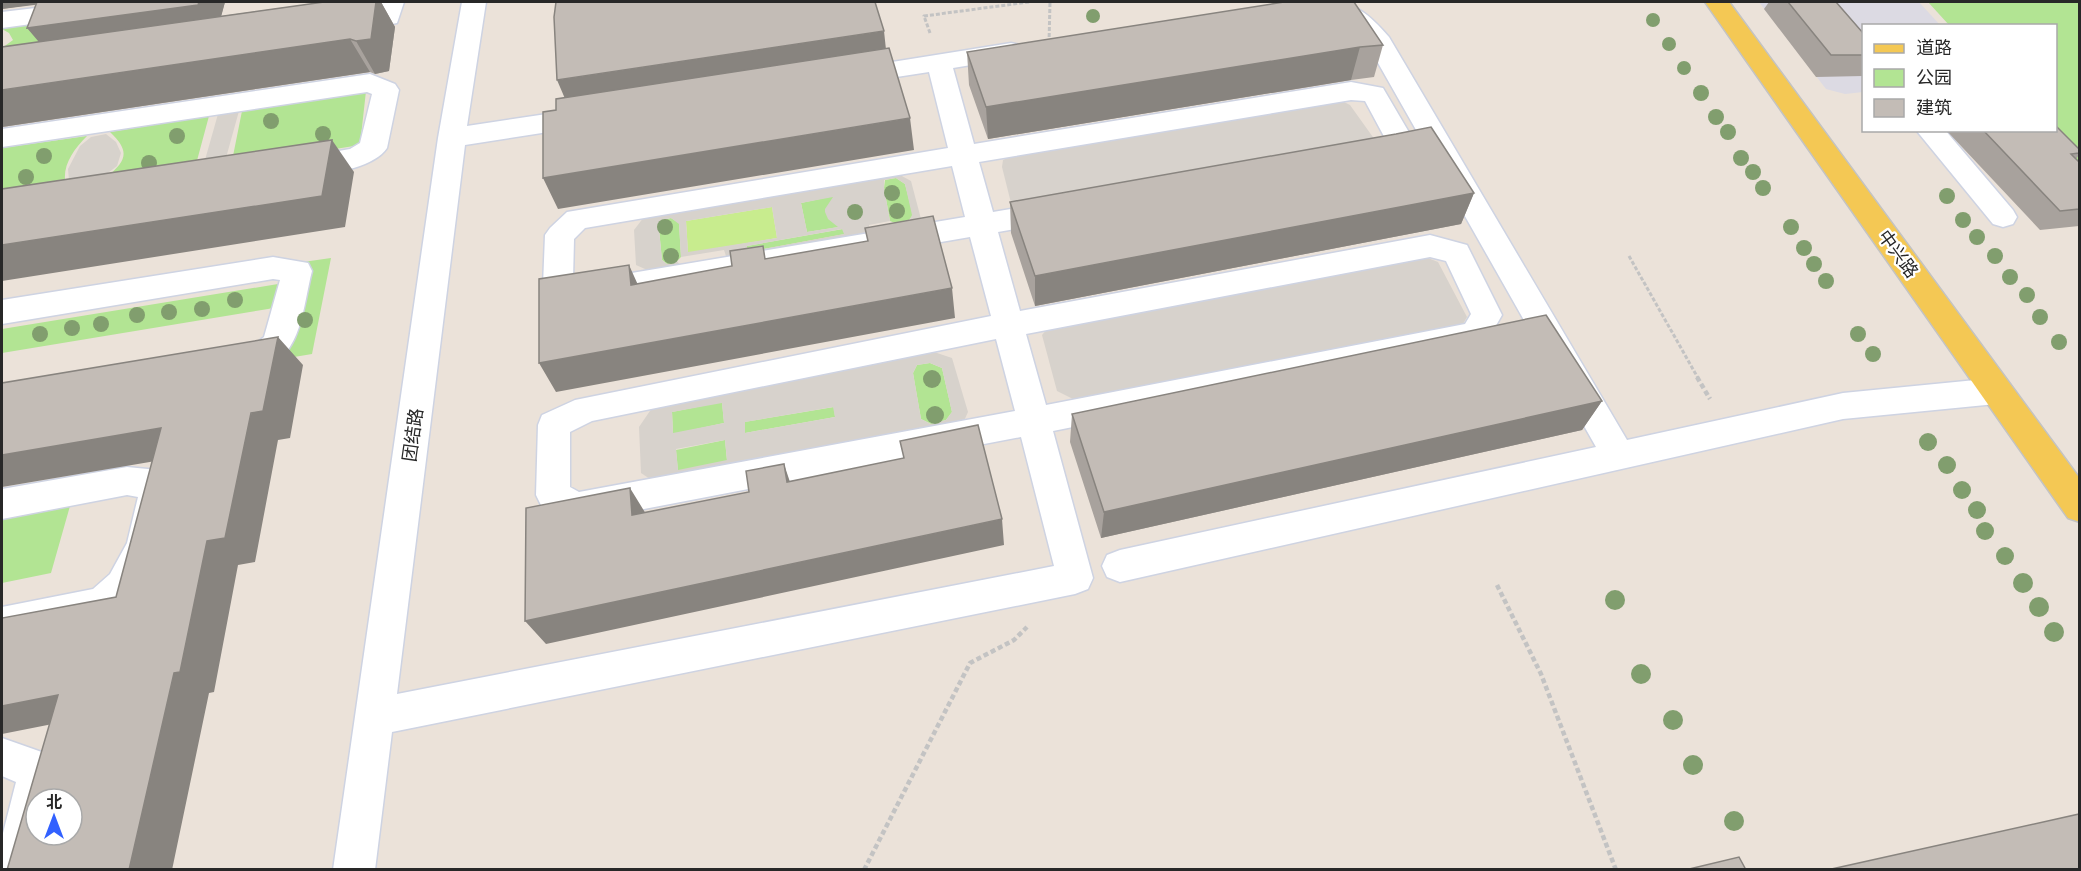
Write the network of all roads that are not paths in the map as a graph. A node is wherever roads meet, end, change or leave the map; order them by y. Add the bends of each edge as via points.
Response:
1 (141, 2) edge
2 (392, 2) edge
3 (474, 2) edge
4 (1331, 2) edge
5 (1717, 2) edge
6 (2, 20) edge
7 (320, 28) edge
8 (1049, 44) edge
9 (939, 63) junction
10 (823, 81) edge
11 (614, 113) edge
12 (1931, 132) edge
13 (2, 138) edge
14 (452, 138) junction
15 (963, 156) junction
16 (276, 170) edge
17 (2003, 218) dead end
18 (982, 226) junction
19 (2, 312) edge
20 (1008, 325) junction
21 (212, 366) edge
22 (1996, 391) junction
23 (1034, 421) junction
24 (1619, 457) junction
25 (2, 504) edge
26 (2079, 507) edge
27 (1120, 566) dead end
28 (2, 624) edge
29 (375, 717) junction
30 (2, 757) edge
31 (2, 862) edge
32 (354, 870) edge

1 - 6 street
2 - 7 street via 388,18
3 - 14 street, 团结路
4 - 24 street via 1365,25 1380,43
5 - 22 main road, 中兴路
8 - 9 street
9 - 10 street
9 - 15 street
11 - 14 street
12 - 17 street
13 - 16 street via 370,83 386,90 373,148 357,158
14 - 29 street, 团结路
15 - 18 street
15 - 18 street via 577,219 560,235 558,286 576,294
15 - 18 street via 1351,91 1374,94 1403,146 1385,155
18 - 20 street
19 - 21 street via 273,268 297,271 275,348 259,358
20 - 23 street
20 - 23 street via 1430,246 1457,253 1487,315 1475,334
20 - 23 street via 586,409 554,425 553,495 576,507
22 - 24 street via 1843,406
22 - 26 main road, 中兴路
23 - 29 street via 1075,578
24 - 27 street
25 - 28 street via 127,481 158,486 144,546 123,585 103,604
29 - 32 street, 团结路
30 - 31 street via 39,770 20,849

